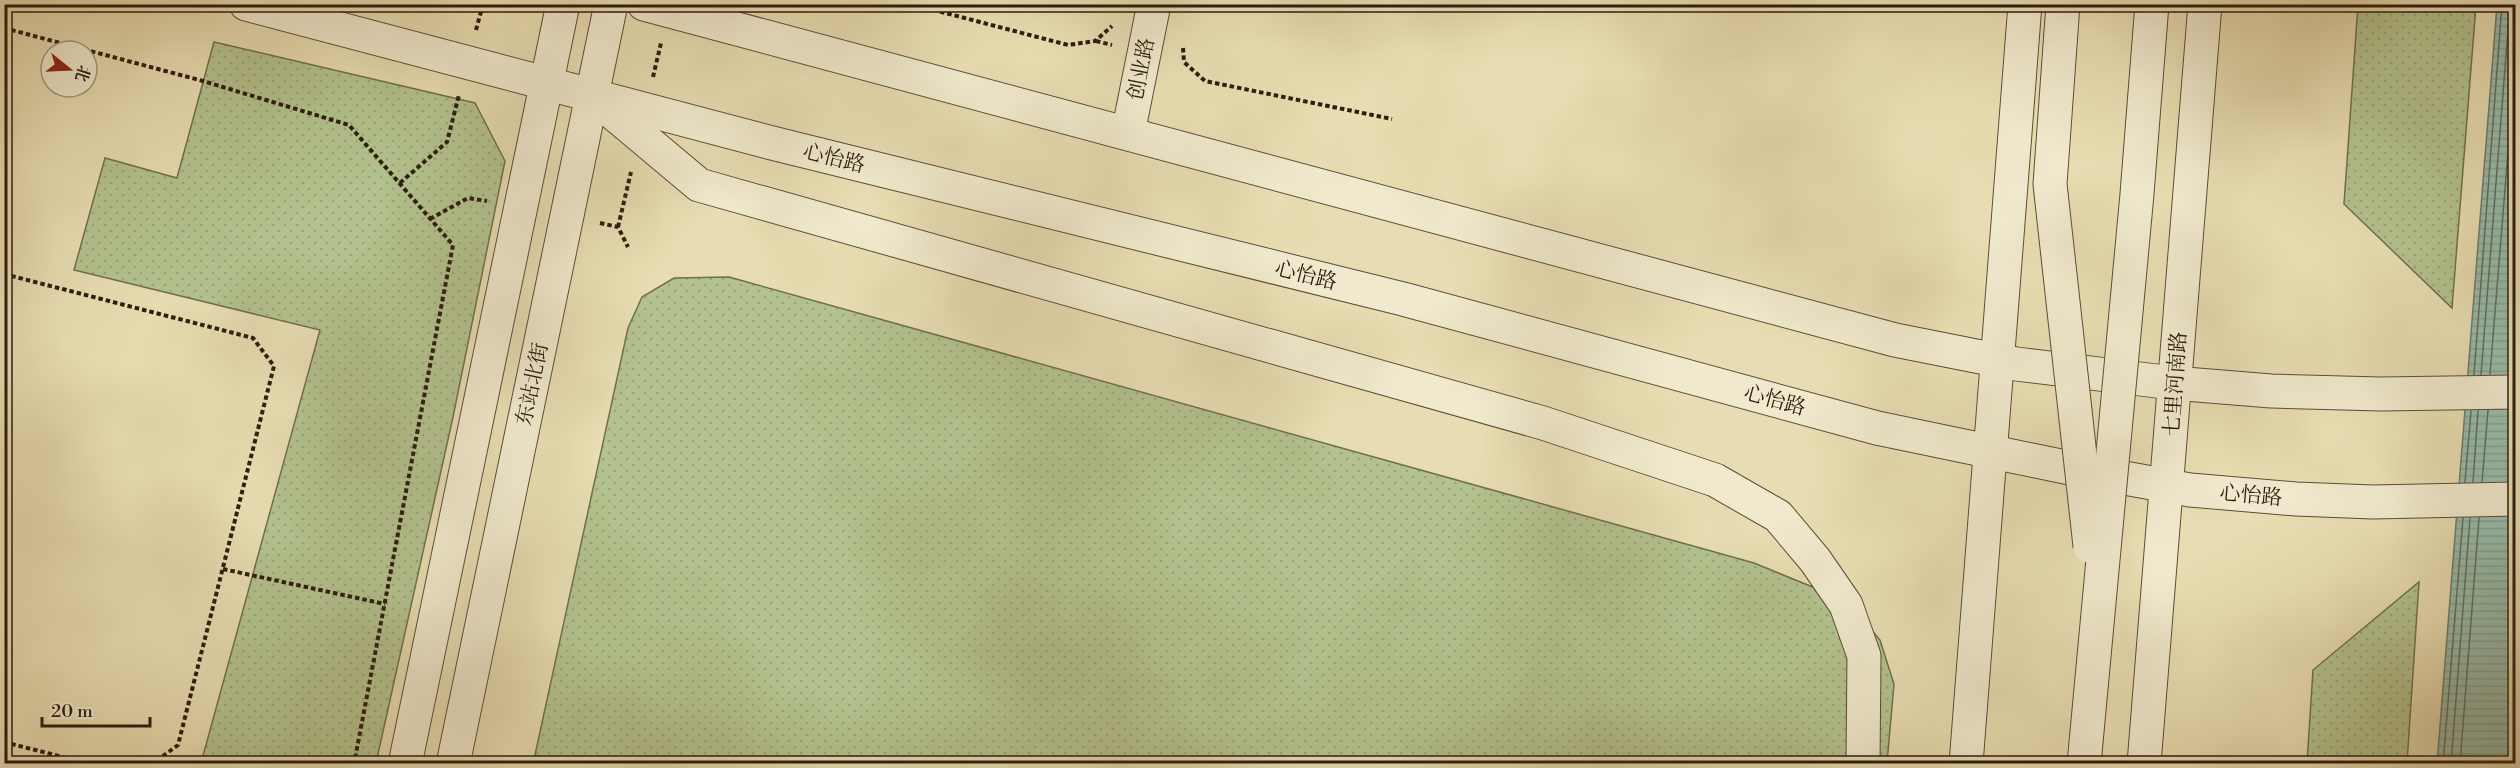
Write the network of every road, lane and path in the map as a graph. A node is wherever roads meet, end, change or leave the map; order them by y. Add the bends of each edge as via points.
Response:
1 (246, 4) edge
2 (483, 4) edge
3 (563, 4) edge
4 (611, 4) edge
5 (644, 4) edge
6 (911, 4) edge
7 (1154, 4) edge
8 (2025, 4) edge
9 (2063, 4) edge
10 (2152, 4) edge
11 (2205, 4) edge
12 (1112, 26) dead end
13 (4, 28) edge
14 (1183, 45) dead end
15 (468, 63) junction
16 (547, 83) junction
17 (592, 95) junction
18 (1392, 119) dead end
19 (1128, 133) junction
20 (400, 183) junction
21 (4, 274) edge
22 (1998, 361) junction
23 (2175, 383) junction
24 (2516, 392) edge
25 (1991, 452) junction
26 (2167, 486) junction
27 (2516, 499) edge
28 (223, 569) junction
29 (385, 604) junction
30 (2098, 612) junction
31 (4, 742) edge
32 (90, 764) edge
33 (152, 764) edge
34 (354, 764) edge
35 (405, 764) edge
36 (453, 764) edge
37 (1863, 764) edge
38 (1966, 764) edge
39 (2084, 764) edge
40 (2144, 764) edge

1 - 15 street, 心怡路
2 - 15 path
3 - 16 street
4 - 17 street, 东站北街
5 - 19 street
6 - 12 path via 1068,45 1095,41
7 - 19 street, 创业路
8 - 22 street
9 - 30 street, bridge via 2049,184
10 - 30 street, bridge
11 - 23 street, 七里河南路
13 - 20 path via 350,125
14 - 18 path via 1184,62 1205,81
15 - 16 street, 心怡路
15 - 20 path via 447,142
16 - 17 street, 心怡路
16 - 35 street
17 - 25 street, 心怡路 via 1403,299 1877,428
17 - 36 street, 东站北街
17 - 37 street via 699,185 1543,423 1715,480 1778,516 1846,605 1864,656
19 - 22 street via 1884,337
20 - 29 path via 453,245
21 - 28 path via 253,338 274,366
22 - 23 street
22 - 25 street
23 - 24 street via 2381,394
23 - 26 street, 七里河南路
25 - 26 street, 心怡路
25 - 38 street
26 - 27 street, 心怡路 via 2373,502
26 - 40 street, 七里河南路
28 - 29 path
28 - 33 path via 178,745
29 - 34 path
30 - 39 street, bridge
31 - 32 path

